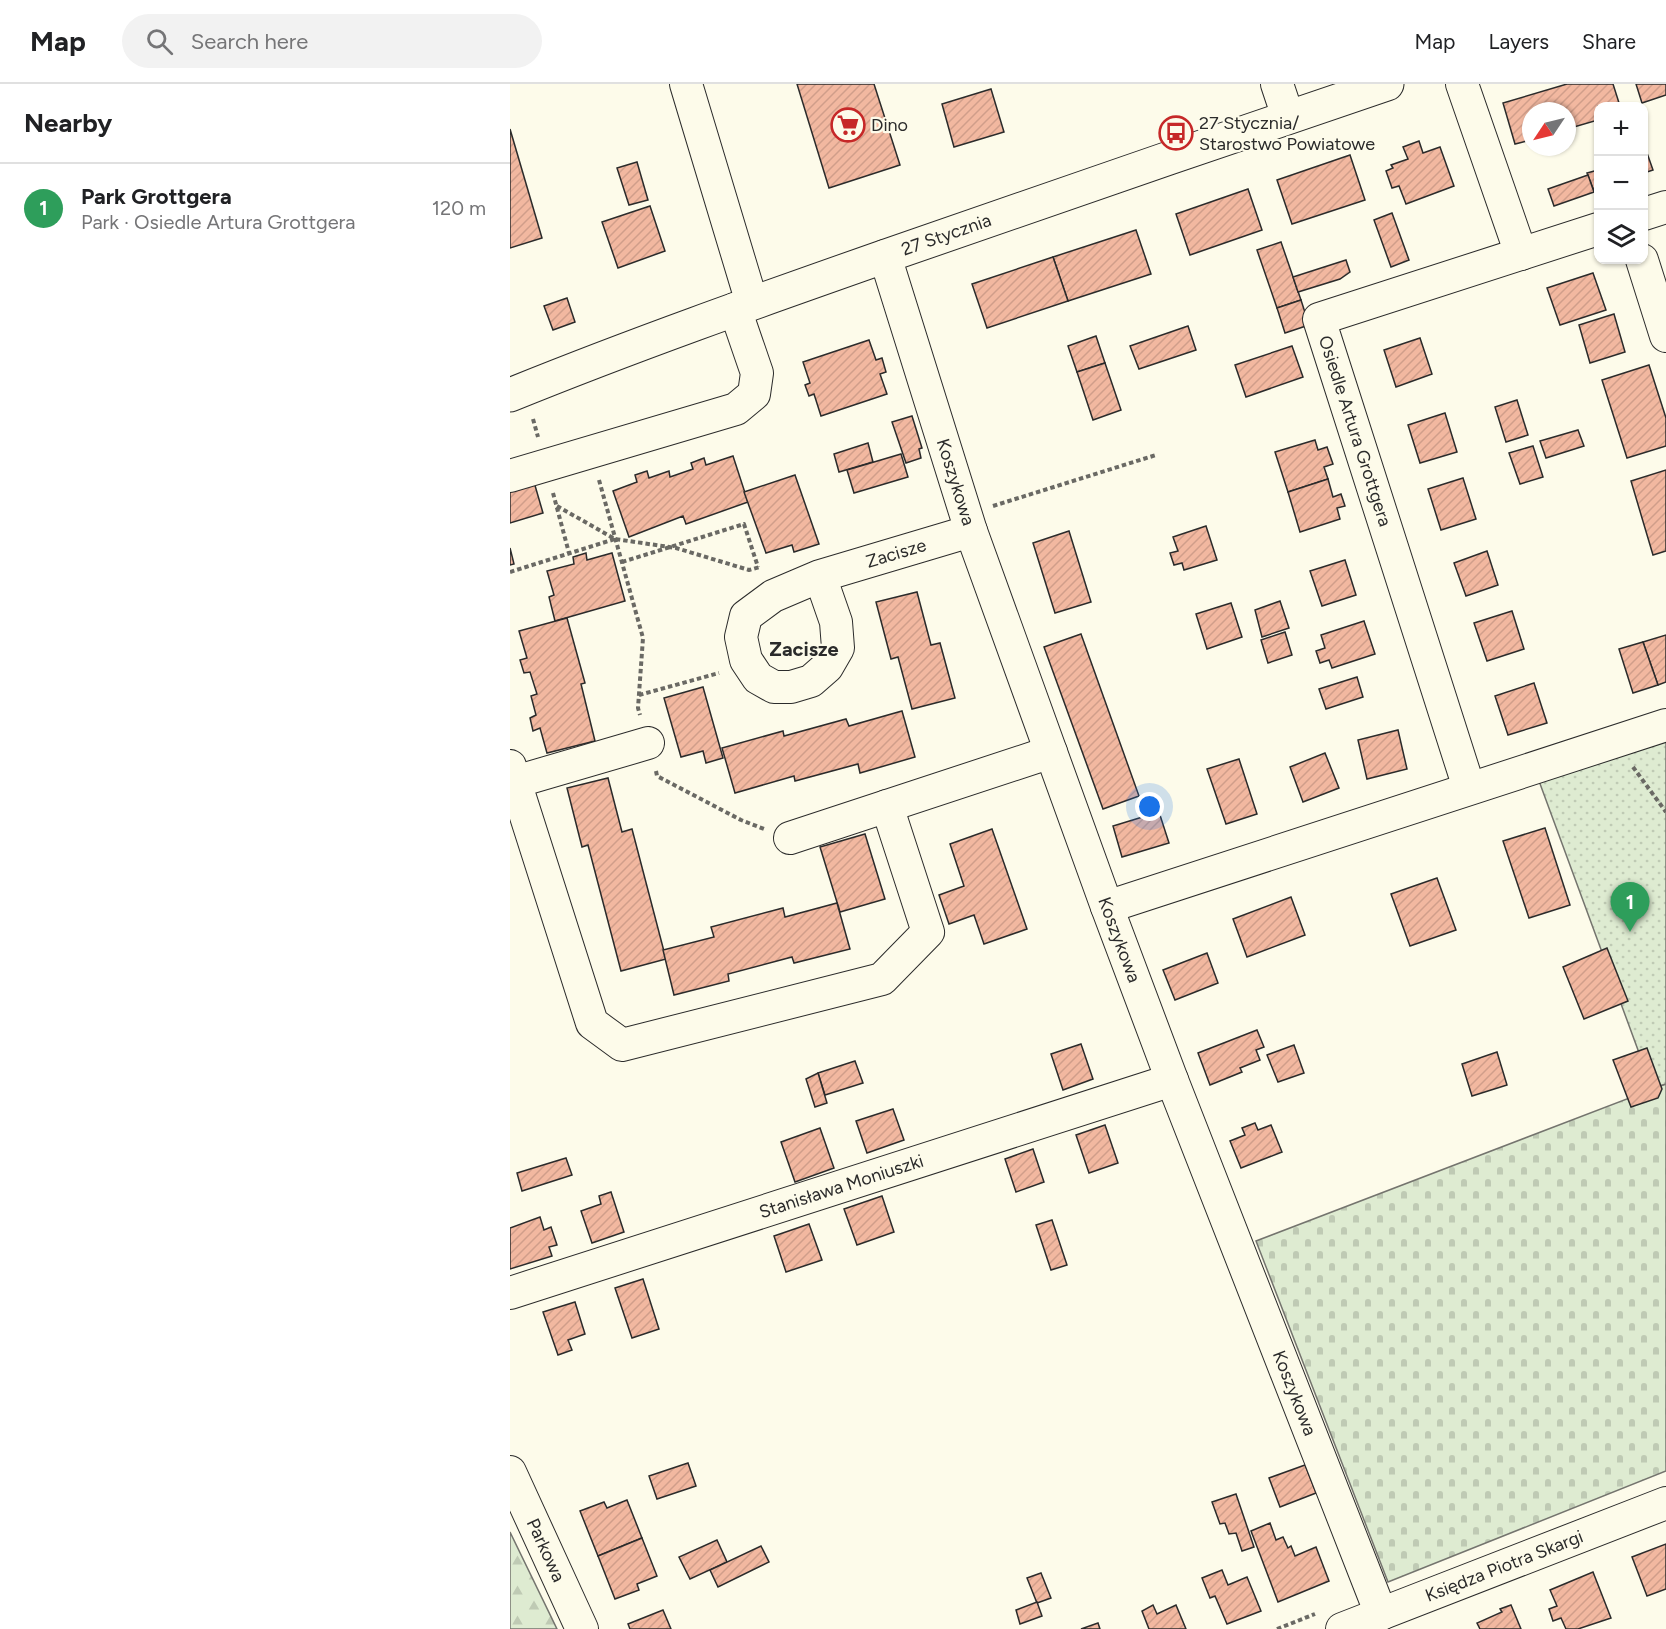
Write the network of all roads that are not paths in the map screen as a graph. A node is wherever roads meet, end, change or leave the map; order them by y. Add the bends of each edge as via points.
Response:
1 (686, 84) edge
2 (1277, 84) edge
3 (1387, 84) edge
4 (1462, 84) edge
5 (1288, 117) junction
6 (1666, 207) edge
7 (1648, 213) edge
8 (1594, 231) edge
9 (1521, 254) junction
10 (885, 256) junction
11 (1643, 264) edge
12 (744, 306) junction
13 (1666, 336) edge
14 (510, 395) edge
15 (510, 476) edge
16 (968, 523) junction
17 (820, 576) junction
18 (1666, 725) edge
19 (648, 743) road end
20 (1051, 752) junction
21 (513, 774) edge
22 (1470, 788) junction
23 (886, 806) junction
24 (790, 838) road end
25 (1107, 907) junction
26 (1172, 1080) junction
27 (510, 1293) edge
28 (510, 1472) edge
29 (1666, 1503) edge
30 (1381, 1614) junction
31 (582, 1629) edge
32 (1342, 1629) edge

1 - 12 street
2 - 5 street
3 - 5 main road, 27 Stycznia
4 - 9 street
5 - 10 main road, 27 Stycznia
6 - 7 street
8 - 9 street, Osiedle Artura Grottgera
9 - 22 street, Osiedle Artura Grottgera via 1319,319
10 - 12 main road, 27 Stycznia
10 - 16 street, Koszykowa
11 - 13 street
12 - 14 main road, 27 Stycznia
12 - 15 street via 758,374 754,394 736,409
16 - 17 street, Zacisze
16 - 20 street, Koszykowa
17 - 17 street, Zacisze via 836,622 838,648 811,681 774,687 758,678 746,660 741,637 746,616 773,596
18 - 22 street
19 - 21 street
20 - 23 street
20 - 25 street, Koszykowa
21 - 23 street via 592,1023 622,1045 882,979 928,932
22 - 25 street
23 - 24 street
25 - 26 street, Koszykowa
26 - 27 street, Stanisława Moniuszki
26 - 30 street, Koszykowa
28 - 31 street, Parkowa
29 - 30 street, Księdza Piotra Skargi
30 - 32 street, Księdza Piotra Skargi

